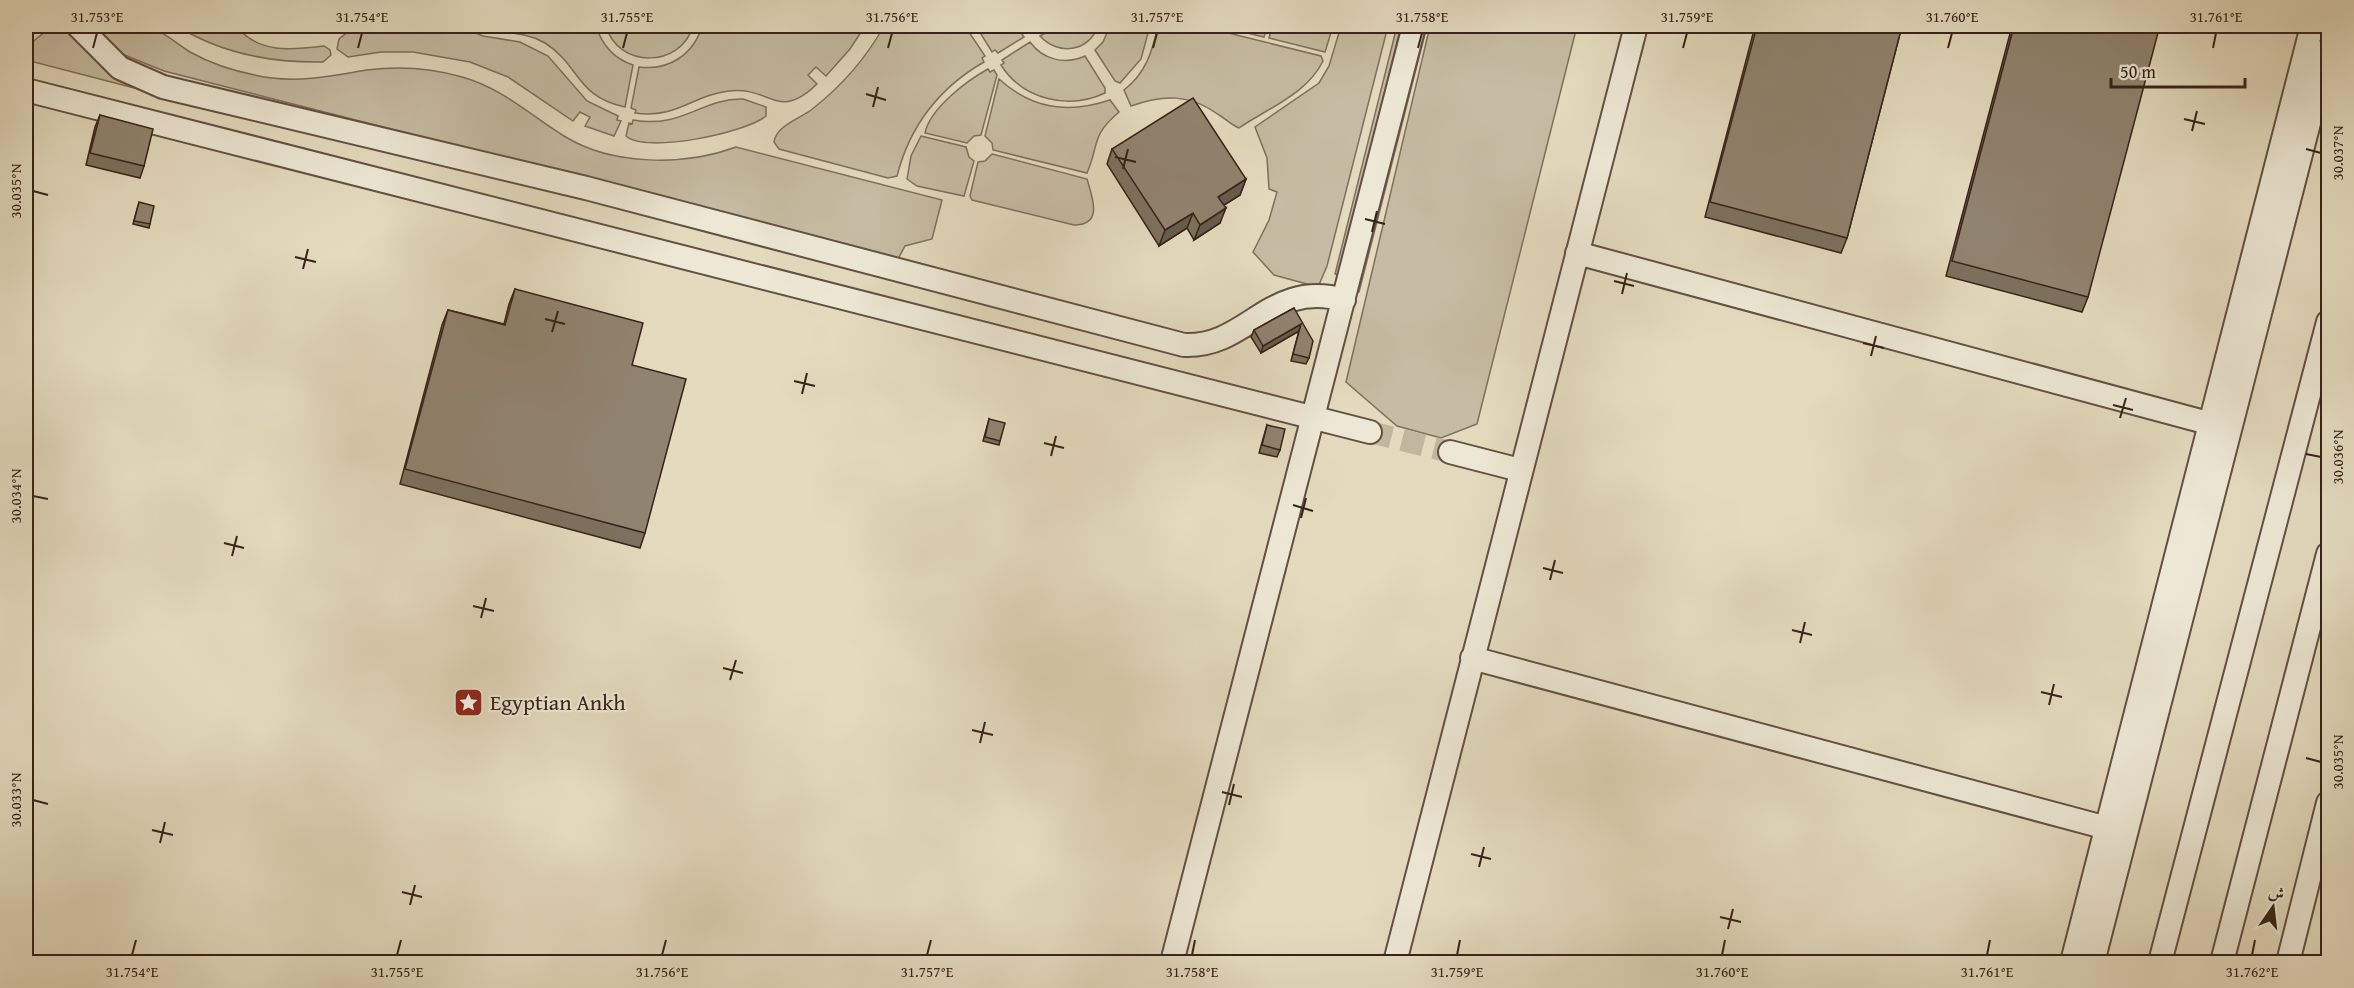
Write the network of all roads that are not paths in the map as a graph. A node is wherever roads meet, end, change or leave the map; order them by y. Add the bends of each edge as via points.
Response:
1 (78, 26) edge
2 (1414, 26) edge
3 (1636, 26) edge
4 (2312, 26) edge
5 (2328, 49) edge
6 (26, 90) edge
7 (1577, 253) junction
8 (1344, 300) junction
9 (2328, 322) edge
10 (1313, 417) junction
11 (2220, 426) junction
12 (1371, 432) tunnel mouth
13 (1450, 452) tunnel mouth
14 (1520, 470) junction
15 (2328, 554) edge
16 (1472, 658) junction
17 (2143, 726) junction
18 (2328, 803) edge
19 (2107, 828) junction
20 (1172, 963) edge
21 (1395, 963) edge
22 (2072, 963) edge
23 (2093, 963) edge
24 (2160, 963) edge
25 (2222, 963) edge
26 (2288, 963) edge

1 - 8 street via 108,58 148,82 586,188 1184,345 1205,345 1225,339 1256,316 1294,300 1317,296
2 - 8 street
3 - 7 street
4 - 11 street
5 - 11 street
6 - 10 street
7 - 11 street
7 - 14 street
8 - 10 street
9 - 24 street
10 - 12 street
10 - 20 street
11 - 17 street
13 - 14 street
14 - 16 street
15 - 25 street
16 - 19 street
16 - 21 street
17 - 19 street
17 - 23 street
18 - 26 street
19 - 22 street

